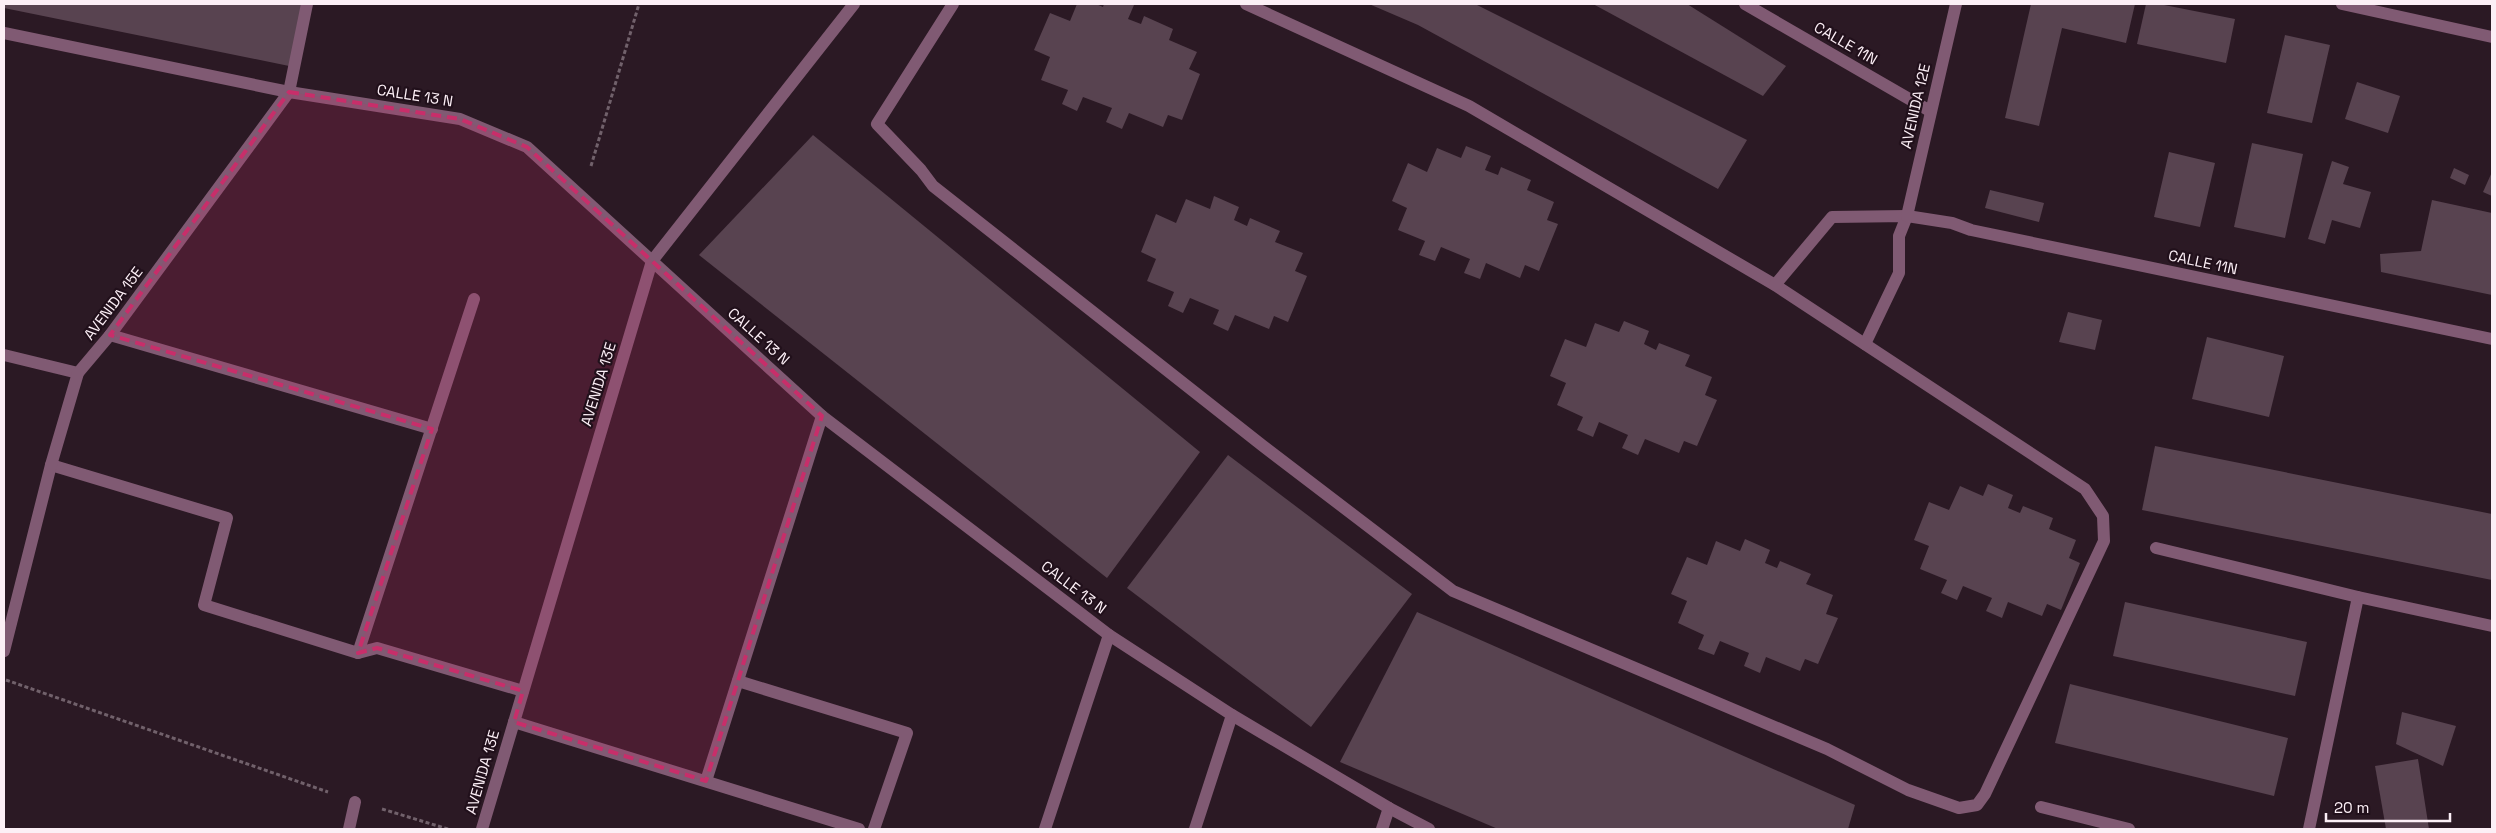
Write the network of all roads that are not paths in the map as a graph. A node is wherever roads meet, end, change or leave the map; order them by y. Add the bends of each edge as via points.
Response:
1 (307, 4) edge
2 (854, 4) edge
3 (953, 4) edge
4 (1246, 4) edge
5 (1745, 4) edge
6 (1956, 4) edge
7 (2342, 4) edge
8 (4, 33) edge
9 (2492, 37) edge
10 (289, 92) junction
11 (1930, 111) junction
12 (1907, 216) junction
13 (652, 261) junction
14 (1775, 285) junction
15 (474, 298) dead end
16 (110, 335) junction
17 (2492, 339) edge
18 (1865, 344) junction
19 (4, 356) edge
20 (78, 373) junction
21 (822, 416) junction
22 (432, 429) junction
23 (51, 465) junction
24 (2156, 548) dead end
25 (2358, 597) junction
26 (2492, 626) edge
27 (1109, 634) junction
28 (4, 651) edge
29 (358, 653) junction
30 (738, 682) junction
31 (523, 690) junction
32 (1232, 715) junction
33 (514, 722) junction
34 (706, 782) junction
35 (355, 802) road end
36 (2041, 807) dead end
37 (1388, 808) junction
38 (349, 829) edge
39 (482, 829) edge
40 (859, 829) edge
41 (874, 829) edge
42 (1045, 829) edge
43 (1195, 829) edge
44 (1382, 829) edge
45 (1429, 829) edge
46 (2129, 829) edge
47 (2309, 829) edge

1 - 10 street, AVENIDA 15E
2 - 13 street, AVENIDA 13E
3 - 18 street via 877,124 933,186 1263,446 1453,591 1827,749 1908,790 1959,808 1977,805 2104,541 2103,516 2085,489
4 - 14 street via 1468,106
5 - 11 street, CALLE 11N
6 - 11 street, AVENIDA 12E
7 - 9 street
8 - 10 street, CALLE 13 N
10 - 13 street, CALLE 13 N via 460,119 527,147
10 - 16 street, AVENIDA 15E
11 - 12 street, AVENIDA 12E
12 - 14 street, CALLE 11N via 1832,217
12 - 17 street, CALLE 11N
12 - 18 street, AVENIDA 12E via 1899,236 1899,273
13 - 21 street, CALLE 13 N
13 - 31 street, AVENIDA 13E
14 - 18 street
15 - 22 street
16 - 20 street, AVENIDA 15E
16 - 22 street
19 - 20 street
20 - 23 street, AVENIDA 15E
21 - 27 street, CALLE 13 N
21 - 30 street
22 - 29 street
23 - 28 street, AVENIDA 15E
23 - 29 street via 227,518 204,605
24 - 25 street
25 - 26 street
25 - 47 street
27 - 32 street, CALLE 13 N
27 - 42 street
29 - 31 street via 377,648
30 - 34 street
30 - 41 street via 907,733
31 - 33 street, AVENIDA 13E
32 - 37 street, CALLE 13 N
32 - 43 street
33 - 34 street
33 - 39 street, AVENIDA 13E
34 - 40 street
35 - 38 street
36 - 46 street
37 - 44 street
37 - 45 street, CALLE 13 N

